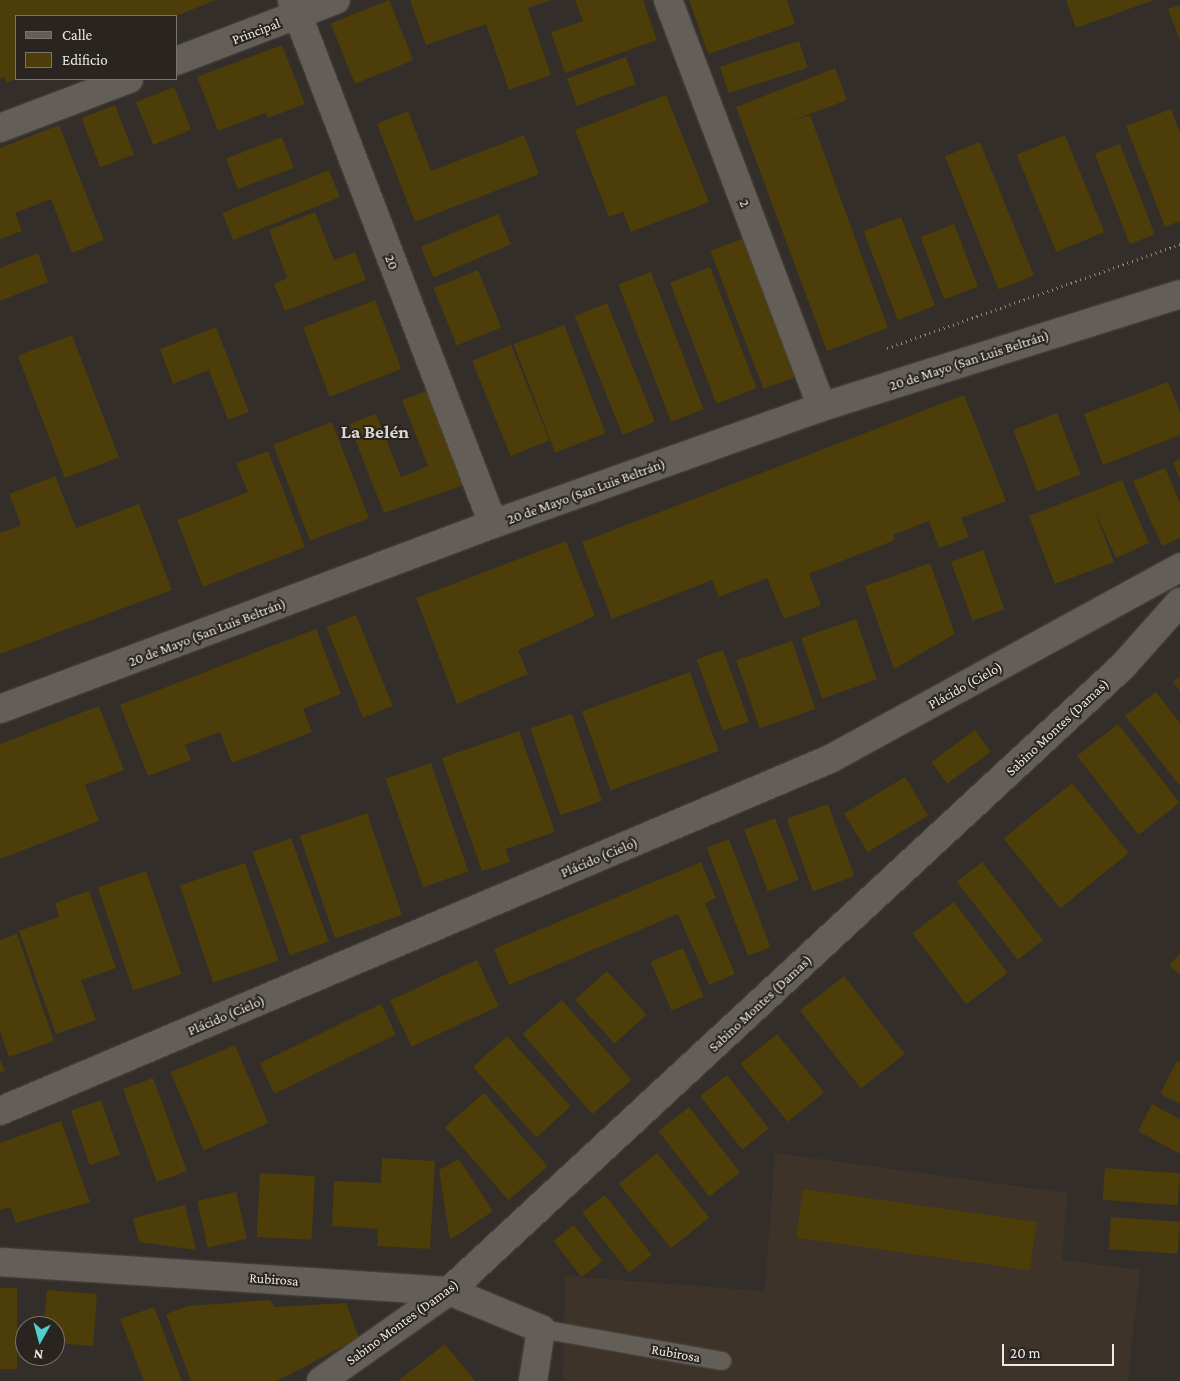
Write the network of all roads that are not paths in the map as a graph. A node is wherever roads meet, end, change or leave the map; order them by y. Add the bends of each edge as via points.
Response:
1 (336, 0) edge
2 (668, 0) edge
3 (295, 8) edge
4 (178, 60) edge
5 (126, 80) edge
6 (0, 128) edge
7 (1180, 294) edge
8 (822, 407) junction
9 (493, 524) junction
10 (1180, 567) edge
11 (1180, 602) edge
12 (0, 710) edge
13 (0, 1111) edge
14 (0, 1262) edge
15 (449, 1290) junction
16 (541, 1329) junction
17 (722, 1361) dead end
18 (321, 1381) edge
19 (533, 1381) edge

1 - 3 street, Principal
2 - 8 street, 2
3 - 4 street, Principal
3 - 9 street, 20
5 - 6 street
7 - 8 street, 20 de Mayo (San Luis Beltrán)
8 - 9 street, 20 de Mayo (San Luis Beltrán)
9 - 12 street, 20 de Mayo (San Luis Beltrán)
10 - 13 street, Plácido (Cielo) via 830,759
11 - 15 street, Sabino Montes (Damas) via 1122,667
14 - 15 street, Rubirosa
15 - 16 street, Rubirosa
15 - 18 street, Sabino Montes (Damas)
16 - 17 lane, Rubirosa
16 - 19 street

